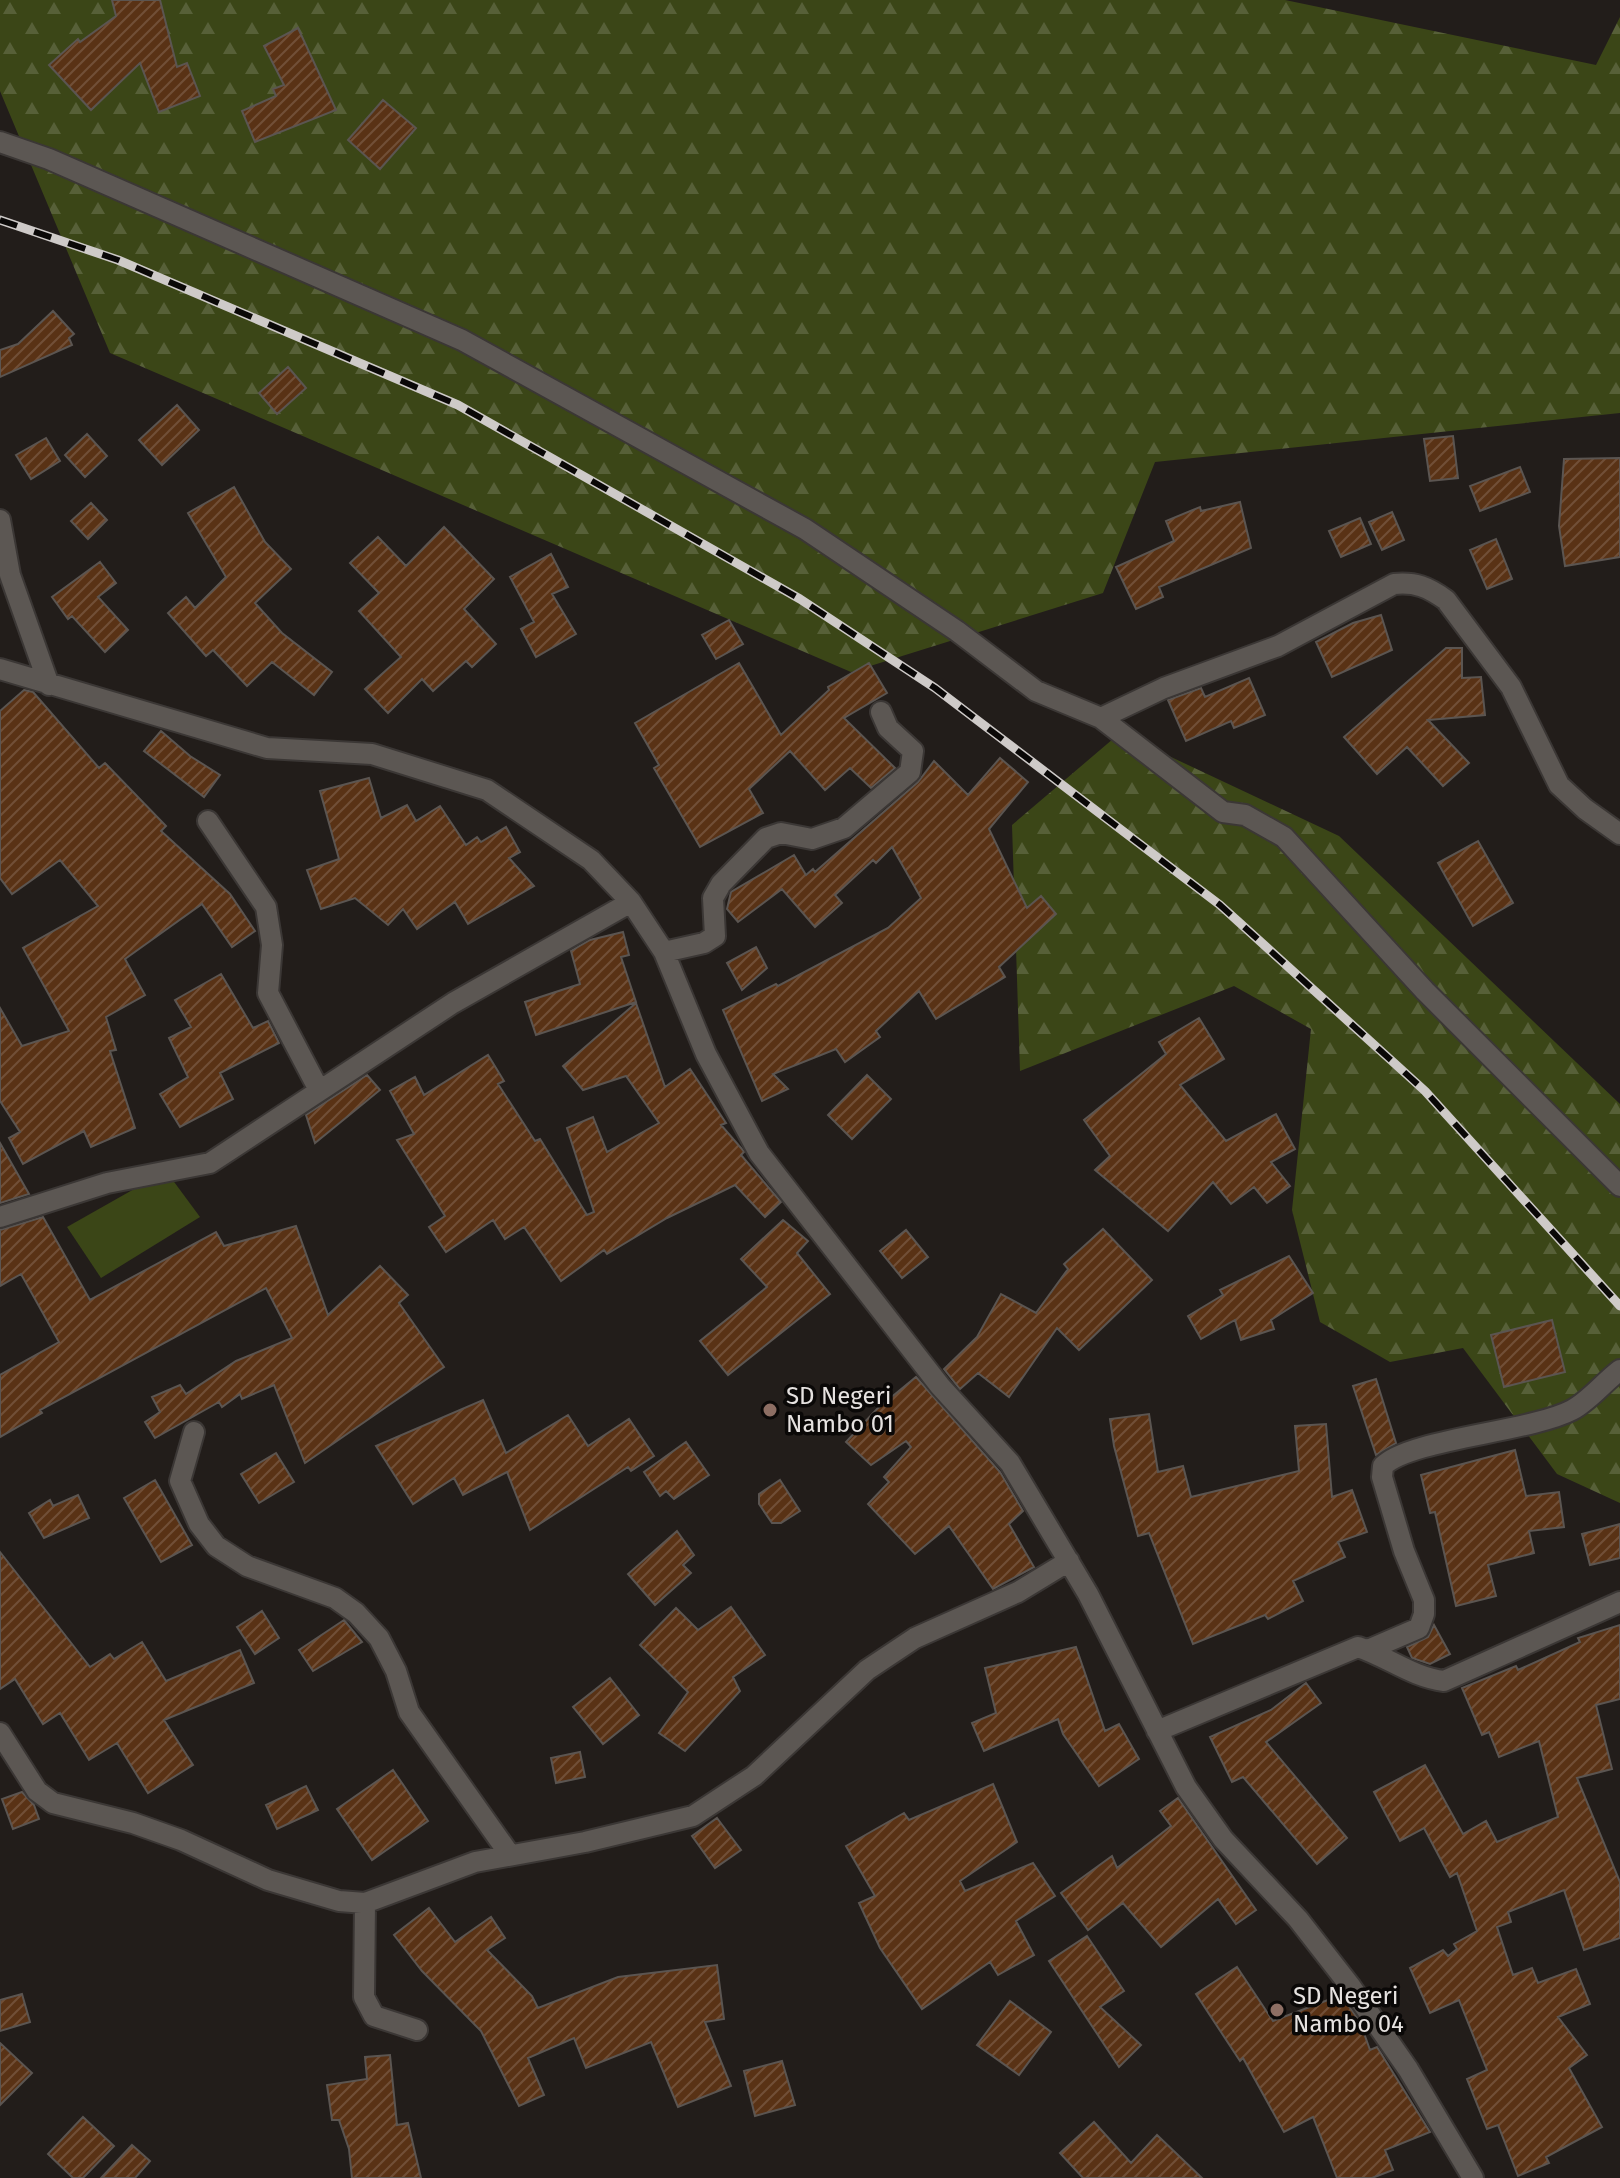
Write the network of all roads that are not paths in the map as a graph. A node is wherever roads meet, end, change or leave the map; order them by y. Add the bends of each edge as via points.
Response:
1 (0, 142) edge
2 (0, 520) edge
3 (0, 669) edge
4 (49, 685) junction
5 (881, 712) dead end
6 (1101, 718) junction
7 (208, 821) dead end
8 (1620, 834) edge
9 (631, 902) junction
10 (664, 952) junction
11 (319, 1090) junction
12 (1620, 1186) edge
13 (0, 1217) edge
14 (1620, 1370) edge
15 (194, 1432) dead end
16 (1069, 1561) junction
17 (1620, 1602) edge
18 (1368, 1650) junction
19 (1157, 1731) junction
20 (0, 1733) edge
21 (510, 1855) junction
22 (365, 1903) junction
23 (417, 2030) dead end
24 (1471, 2177) edge

1 - 6 street via 462,340 805,529 1036,691
2 - 4 street via 10,575
3 - 4 street
4 - 9 street via 267,748 372,754 487,790 591,860
5 - 10 street via 888,728 913,751 910,772 844,828 812,839 781,833 766,838 713,898 715,936
6 - 8 street via 1164,688 1278,646 1394,584 1414,582 1446,600 1511,687 1559,785
6 - 12 street via 1223,812 1245,815 1284,837 1425,991
7 - 11 street via 266,907 272,945 268,993
9 - 10 street
9 - 11 street via 453,1003
10 - 16 street via 706,1054 759,1153 940,1386 1010,1463
11 - 13 street via 210,1163 107,1183
14 - 18 street via 1573,1409 1402,1454 1383,1466 1424,1614 1419,1628
15 - 21 street via 180,1481 199,1524 216,1546 247,1566 335,1598 356,1613 379,1638 409,1712
16 - 19 street
16 - 21 street via 1018,1592 915,1638 867,1670 754,1776 693,1816
17 - 18 street via 1444,1681 1423,1678
18 - 19 street via 1345,1651
19 - 24 street via 1186,1787 1223,1839 1298,1919 1351,1987 1408,2069
20 - 22 street via 37,1791 53,1803 181,1840 268,1880 339,1901
21 - 22 street via 475,1862
22 - 23 street via 364,1997 374,2016

